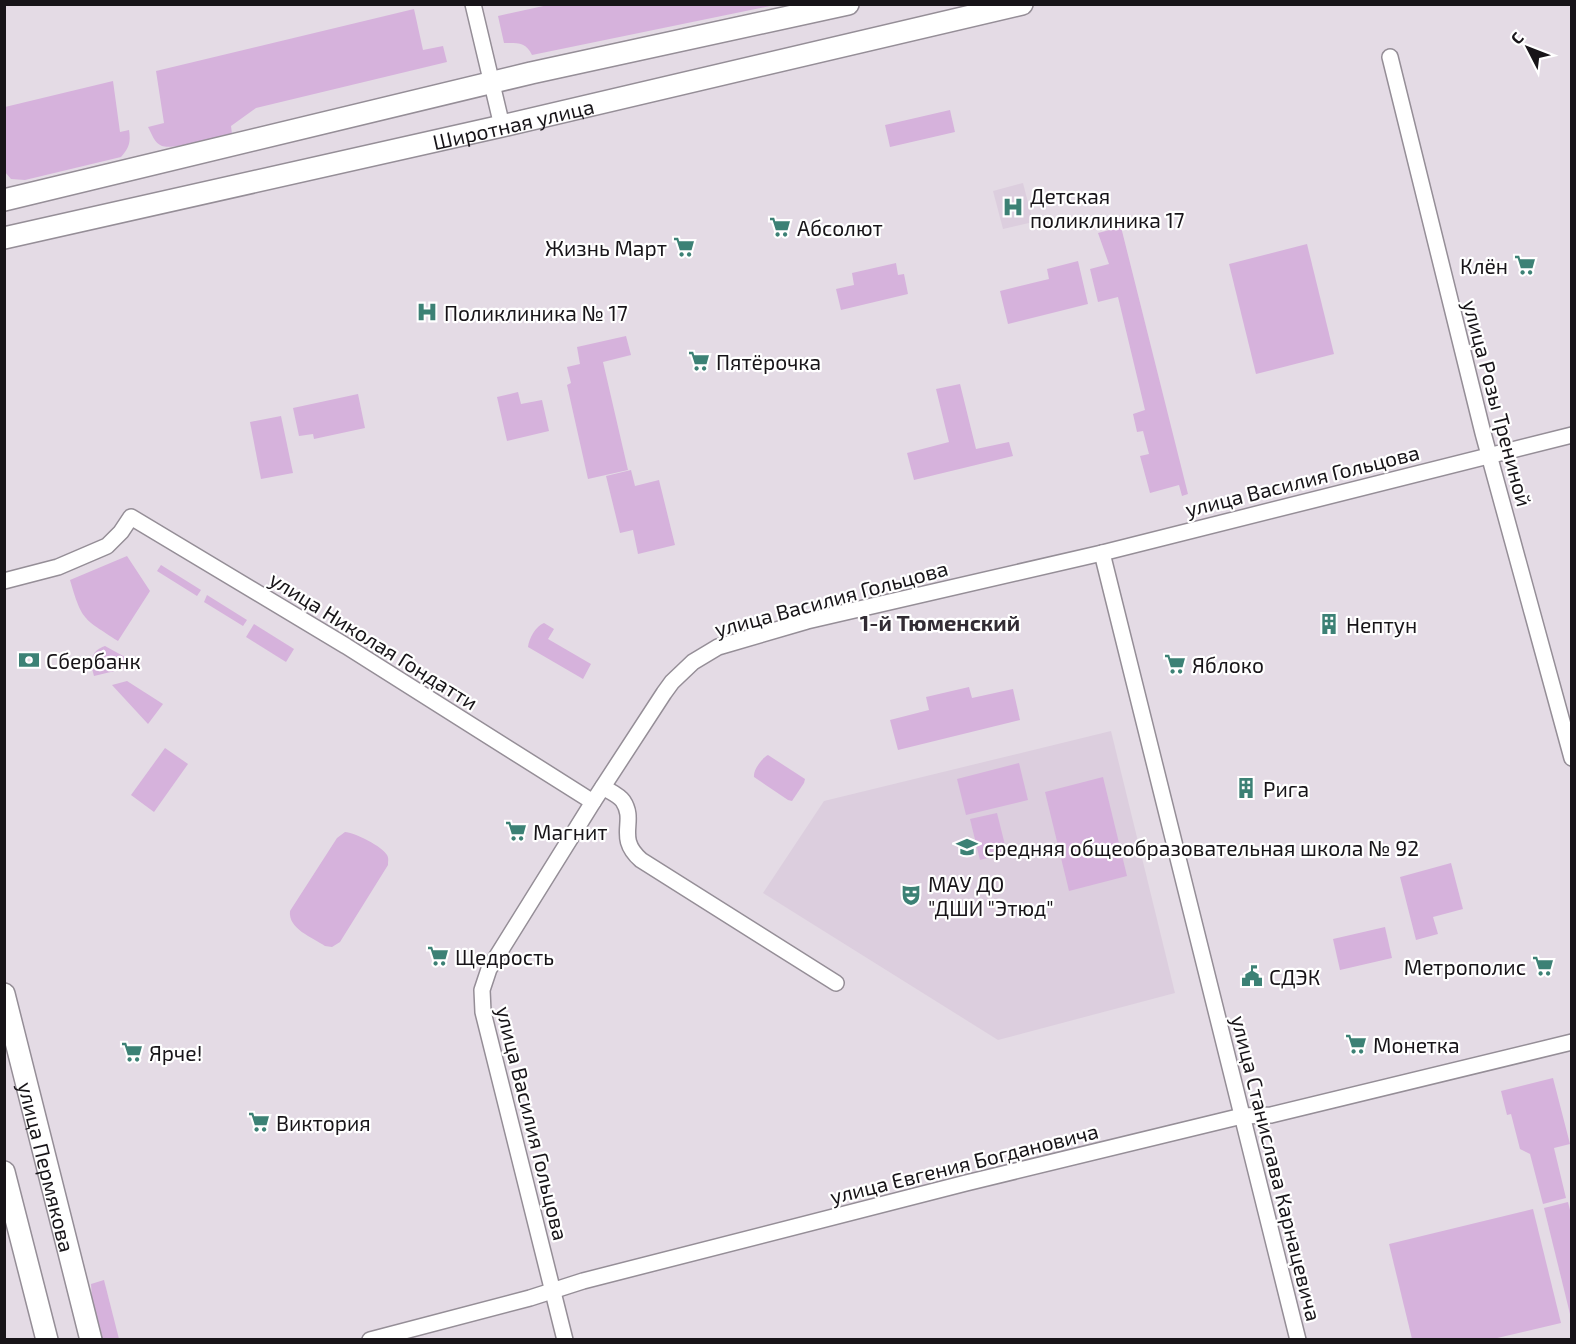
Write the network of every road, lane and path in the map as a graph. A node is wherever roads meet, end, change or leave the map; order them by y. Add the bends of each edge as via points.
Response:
1 (473, 4) edge
2 (848, 4) edge
3 (1022, 4) edge
4 (1390, 57) dead end
5 (491, 83) junction
6 (502, 126) junction
7 (4, 200) edge
8 (4, 238) edge
9 (1572, 435) edge
10 (1489, 456) junction
11 (1102, 553) junction
12 (4, 581) edge
13 (1572, 758) edge
14 (603, 787) junction
15 (593, 802) junction
16 (836, 983) dead end
17 (5, 1002) edge
18 (1572, 1042) edge
19 (11, 1044) edge
20 (1242, 1116) junction
21 (4, 1172) edge
22 (553, 1291) junction
23 (47, 1340) edge
24 (91, 1340) edge
25 (370, 1340) edge
26 (565, 1340) edge
27 (1298, 1340) edge

1 - 5 street
2 - 5 main road, Широтная улица
3 - 6 main road, Широтная улица
4 - 10 street, улица Розы Трениной
5 - 6 street
5 - 7 main road, Широтная улица
6 - 8 main road, Широтная улица
9 - 10 street, улица Василия Гольцова
10 - 11 street, улица Василия Гольцова
10 - 13 street, улица Розы Трениной
11 - 14 street, улица Василия Гольцова via 807,621 718,647 693,662 672,682
11 - 20 street, улица Станислава Карнацевича
12 - 15 street, улица Николая Гондатти via 58,567 107,546 131,517 346,646
14 - 15 street, улица Василия Гольцова
14 - 16 street via 622,799 628,814 627,842 641,860
15 - 22 street, улица Василия Гольцова via 489,969 482,990 483,1012
17 - 19 main road, улица Пермякова
18 - 20 street, улица Евгения Богдановича via 1271,1115
19 - 24 main road, улица Пермякова
20 - 22 street, улица Евгения Богдановича via 966,1183
20 - 27 street, улица Станислава Карнацевича
21 - 23 main road, улица Пермякова
22 - 25 street, улица Евгения Богдановича
22 - 26 street, улица Василия Гольцова

